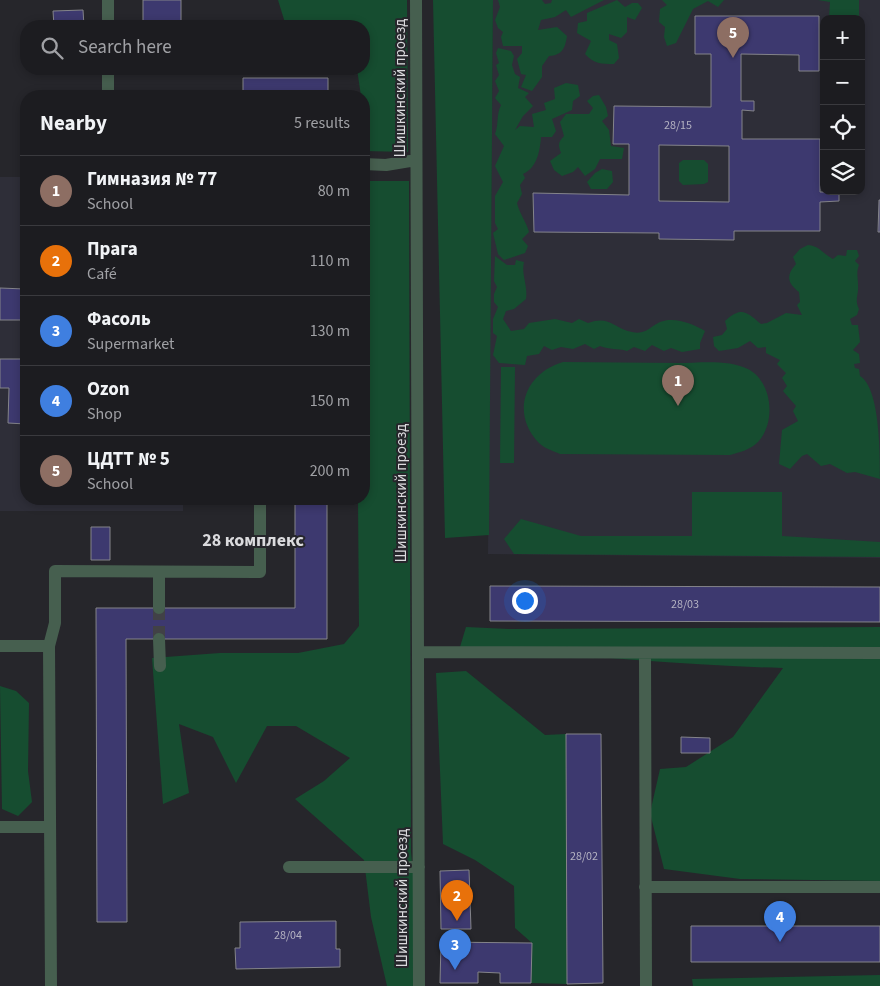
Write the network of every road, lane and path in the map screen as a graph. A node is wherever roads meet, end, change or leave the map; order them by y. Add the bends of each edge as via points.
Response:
1 (108, 0) edge
2 (416, 0) edge
3 (108, 20) edge
4 (108, 75) edge
5 (108, 90) edge
6 (416, 160) junction
7 (370, 164) edge
8 (260, 505) edge
9 (159, 572) junction
10 (159, 608) tunnel mouth
11 (159, 639) tunnel mouth
12 (0, 646) edge
13 (49, 646) junction
14 (418, 652) junction
15 (645, 653) junction
16 (880, 653) edge
17 (160, 666) dead end
18 (0, 827) edge
19 (50, 827) junction
20 (289, 867) dead end
21 (419, 867) junction
22 (645, 887) junction
23 (880, 887) edge
24 (51, 986) edge
25 (419, 986) edge
26 (646, 986) edge

1 - 3 street
2 - 6 street, Шишкинский проезд
4 - 5 street
6 - 7 street
6 - 14 street, Шишкинский проезд
8 - 9 street via 260,572
9 - 10 street
9 - 13 street via 55,572 55,623
11 - 17 street
12 - 13 street
13 - 19 street
14 - 15 street
14 - 21 street, Шишкинский проезд
15 - 16 street
15 - 22 street
18 - 19 street
19 - 24 street
20 - 21 street
21 - 25 street, Шишкинский проезд
22 - 23 street
22 - 26 street

